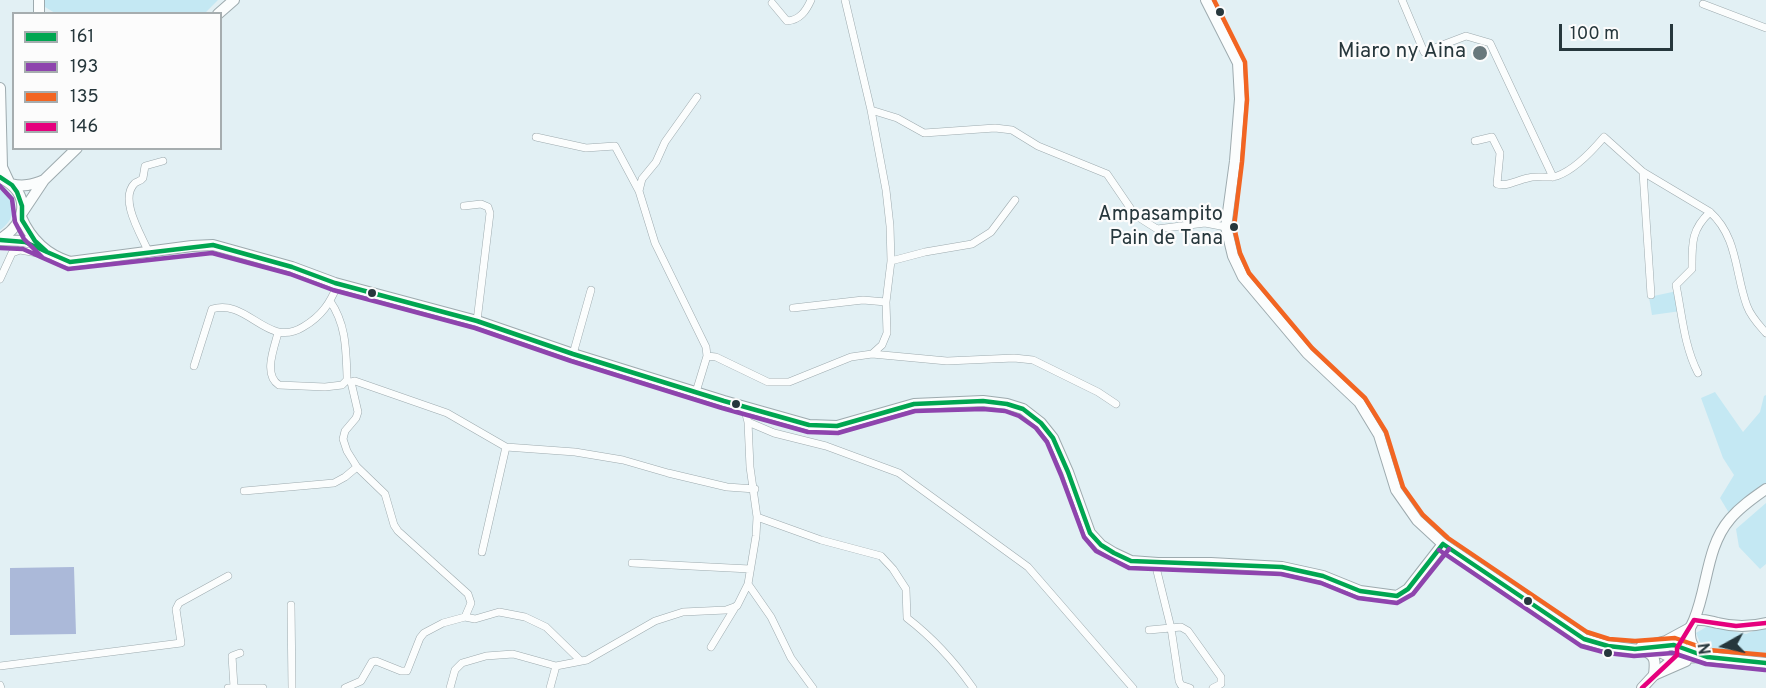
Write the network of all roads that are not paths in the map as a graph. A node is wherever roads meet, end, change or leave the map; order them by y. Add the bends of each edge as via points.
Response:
1 (234, 0) edge
2 (811, 0) edge
3 (845, 0) edge
4 (1206, 0) edge
5 (1402, 0) edge
6 (772, 3) dead end
7 (1703, 4) dead end
8 (220, 12) edge
9 (1766, 28) edge
10 (0, 88) edge
11 (697, 97) dead end
12 (871, 110) junction
13 (536, 137) dead end
14 (1475, 141) dead end
15 (75, 150) edge
16 (163, 161) dead end
17 (1643, 172) junction
18 (1553, 177) junction
19 (44, 180) junction
20 (7, 181) edge
21 (639, 191) junction
22 (1015, 200) dead end
23 (464, 206) dead end
24 (1710, 212) junction
25 (22, 215) junction
26 (1226, 227) junction
27 (0, 239) edge
28 (37, 244) junction
29 (149, 253) junction
30 (55, 256) junction
31 (891, 261) junction
32 (0, 279) edge
33 (338, 284) junction
34 (591, 290) dead end
35 (1651, 295) dead end
36 (330, 301) junction
37 (886, 302) junction
38 (793, 308) dead end
39 (477, 321) junction
40 (278, 333) junction
41 (1766, 333) edge
42 (573, 354) junction
43 (872, 354) junction
44 (707, 356) junction
45 (194, 366) dead end
46 (1698, 373) dead end
47 (696, 392) junction
48 (1116, 404) dead end
49 (744, 407) junction
50 (748, 422) junction
51 (506, 447) junction
52 (357, 467) junction
53 (755, 489) junction
54 (1766, 489) edge
55 (244, 491) dead end
56 (757, 517) junction
57 (1443, 544) junction
58 (482, 552) dead end
59 (632, 563) dead end
60 (1155, 563) junction
61 (750, 569) junction
62 (228, 576) dead end
63 (748, 584) junction
64 (291, 605) dead end
65 (737, 606) junction
66 (465, 617) junction
67 (1766, 623) edge
68 (1692, 624) junction
69 (1171, 628) junction
70 (1149, 630) dead end
71 (711, 647) dead end
72 (1635, 649) junction
73 (1672, 651) junction
74 (240, 653) dead end
75 (1707, 657) junction
76 (580, 660) junction
77 (1766, 663) edge
78 (0, 666) edge
79 (556, 666) junction
80 (1654, 675) junction
81 (231, 687) edge
82 (263, 688) edge
83 (292, 688) edge
84 (345, 688) edge
85 (450, 688) edge
86 (550, 688) edge
87 (813, 688) edge
88 (973, 688) edge
89 (1133, 688) edge
90 (1190, 688) edge
91 (1213, 688) edge
92 (1642, 688) edge

1 - 8 street
2 - 6 street via 794,21 787,21
3 - 12 street
4 - 26 street via 1238,63 1236,161
5 - 18 street via 1424,52 1467,36 1490,43
7 - 9 street
10 - 20 street via 2,167
11 - 21 street via 642,179
12 - 26 street via 897,118 924,133 1012,129 1038,146 1107,174 1135,214 1157,229 1206,223
12 - 31 street via 886,190
13 - 21 street via 586,148 615,146
14 - 18 street via 1492,137 1500,153 1497,184
15 - 19 street
16 - 29 street via 145,166 143,178 135,183 129,196 132,216
17 - 18 street via 1604,137 1573,166
17 - 24 street
17 - 35 street
19 - 20 street via 24,186
19 - 25 street
20 - 25 street via 20,196
21 - 44 street via 655,243 702,337
22 - 31 street via 991,232 972,244
23 - 39 street via 481,204 490,213
24 - 41 street via 1726,229 1748,309
24 - 46 street via 1699,222 1692,241 1692,269 1676,285 1685,338
25 - 27 street via 14,230
25 - 28 street
26 - 57 street via 1243,277 1307,353 1359,402 1379,435 1396,490 1417,520
27 - 28 street
28 - 30 street
29 - 30 street via 70,262
29 - 33 street via 213,245
30 - 32 street via 20,250 12,253
31 - 37 street
33 - 36 street
33 - 39 street
34 - 42 street
36 - 40 street via 324,312 294,333
36 - 40 street via 343,327 348,376 342,385 275,383 270,369
37 - 38 street via 863,300
37 - 43 street via 887,333
39 - 42 street
40 - 45 street via 244,313 214,308 208,315
42 - 47 street
43 - 44 street via 851,357 789,382 768,382
43 - 48 street via 947,361 1033,360
44 - 47 street
47 - 49 street
49 - 50 street
49 - 60 street via 809,425 837,426 914,404 983,402 1023,409 1053,438 1090,533 1101,545 1131,561
50 - 53 street
50 - 89 street via 899,473 1028,567
51 - 52 street via 447,413 355,381 350,386 357,416 343,439
51 - 53 street via 614,458 728,487
51 - 58 street
52 - 55 street via 334,483
52 - 66 street via 386,494 398,531 468,594 471,603
53 - 56 street
54 - 68 street via 1730,519 1722,531
56 - 61 street
56 - 88 street via 881,556 906,589 907,618 954,661
57 - 60 street via 1408,589 1397,596 1360,591 1323,576 1282,567
57 - 72 street via 1584,639
59 - 61 street
60 - 69 street
61 - 63 street
62 - 78 street via 179,603 176,609 181,643
63 - 65 street
63 - 87 street
64 - 83 street
65 - 71 street
65 - 76 street via 683,612 655,621 587,660
66 - 76 street via 475,619 499,612 525,617 546,627
66 - 84 street via 424,633 407,671 372,662 361,681
67 - 68 street via 1750,627 1703,619
68 - 72 street via 1666,641
68 - 73 street
68 - 75 street via 1691,645
69 - 70 street
69 - 90 street via 1179,681
69 - 91 street via 1188,631 1216,670 1222,681
72 - 73 street
72 - 80 street via 1652,656
73 - 75 street
73 - 80 street
74 - 81 street via 232,656
75 - 77 street
75 - 80 street via 1686,660
76 - 79 street
79 - 85 street via 513,654 486,656 462,663 455,670
79 - 86 street
80 - 92 street
81 - 82 street

